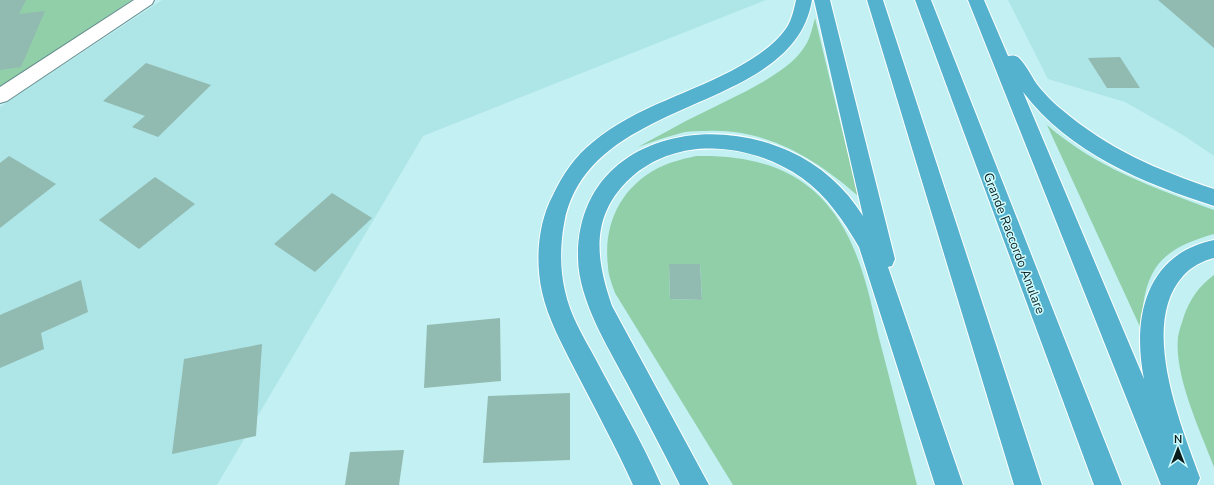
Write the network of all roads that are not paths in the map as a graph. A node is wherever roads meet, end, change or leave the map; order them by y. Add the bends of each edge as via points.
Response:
1 (146, 0) edge
2 (804, 0) edge
3 (822, 0) edge
4 (875, 0) edge
5 (923, 0) edge
6 (977, 0) edge
7 (0, 96) edge
8 (1214, 198) edge
9 (1214, 249) edge
10 (910, 365) junction
11 (647, 485) edge
12 (695, 485) edge
13 (949, 485) edge
14 (1028, 485) edge
15 (1108, 485) edge
16 (1175, 485) edge
17 (1188, 485) edge

1 - 7 street
2 - 11 highway via 795,29 776,50 740,74 640,122 601,146 572,178 558,207 552,228 550,259 554,290 562,318
3 - 10 highway
4 - 14 highway
5 - 15 highway, Grande Raccordo Anulare
6 - 8 highway via 1021,77 1045,107 1073,132 1122,163
6 - 16 highway
9 - 17 highway via 1191,256 1168,276 1155,306 1153,319 1152,350 1159,394
10 - 12 highway via 869,245 840,199 828,188 801,168 775,154 748,145 704,141 670,147 648,155 614,180 603,194 590,225 589,262 606,321
10 - 13 highway

